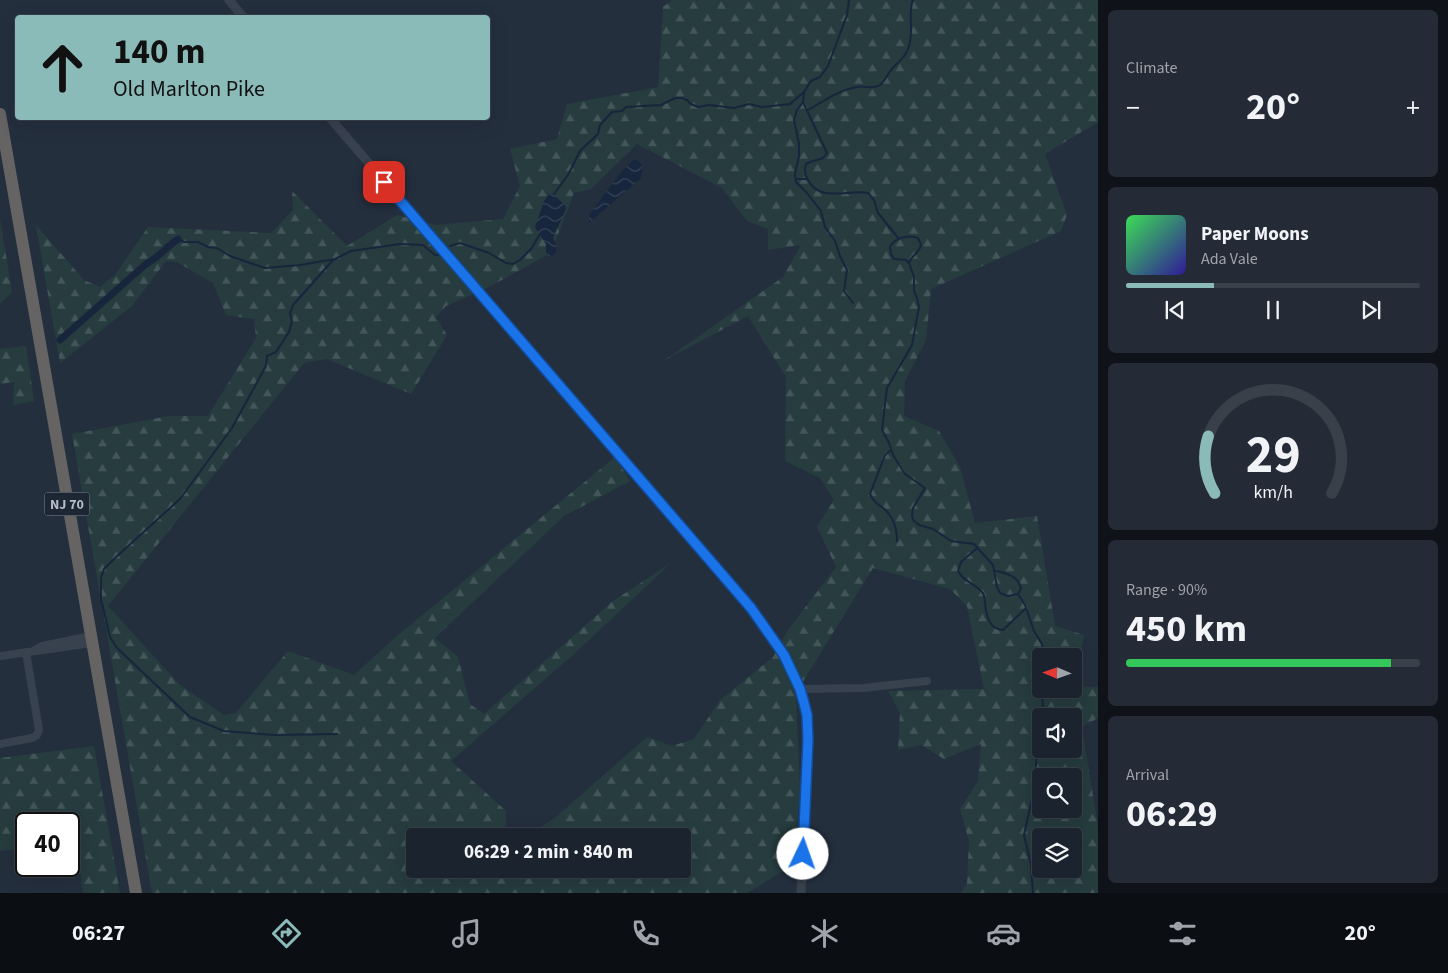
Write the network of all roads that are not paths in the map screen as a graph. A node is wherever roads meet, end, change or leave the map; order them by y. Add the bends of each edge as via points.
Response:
1 (228, 0) edge
2 (241, 15) edge
3 (0, 114) edge
4 (332, 120) edge
5 (92, 640) junction
6 (29, 651) junction
7 (0, 656) edge
8 (926, 681) dead end
9 (800, 689) junction
10 (0, 744) edge
11 (136, 893) edge
12 (801, 893) edge

1 - 2 street
3 - 5 highway, NJ 70
4 - 9 street via 751,608 784,655
5 - 6 street via 44,651
5 - 11 highway, NJ 70
6 - 7 street
6 - 10 street via 39,730 32,738
8 - 9 street via 863,688
9 - 12 street via 807,715

